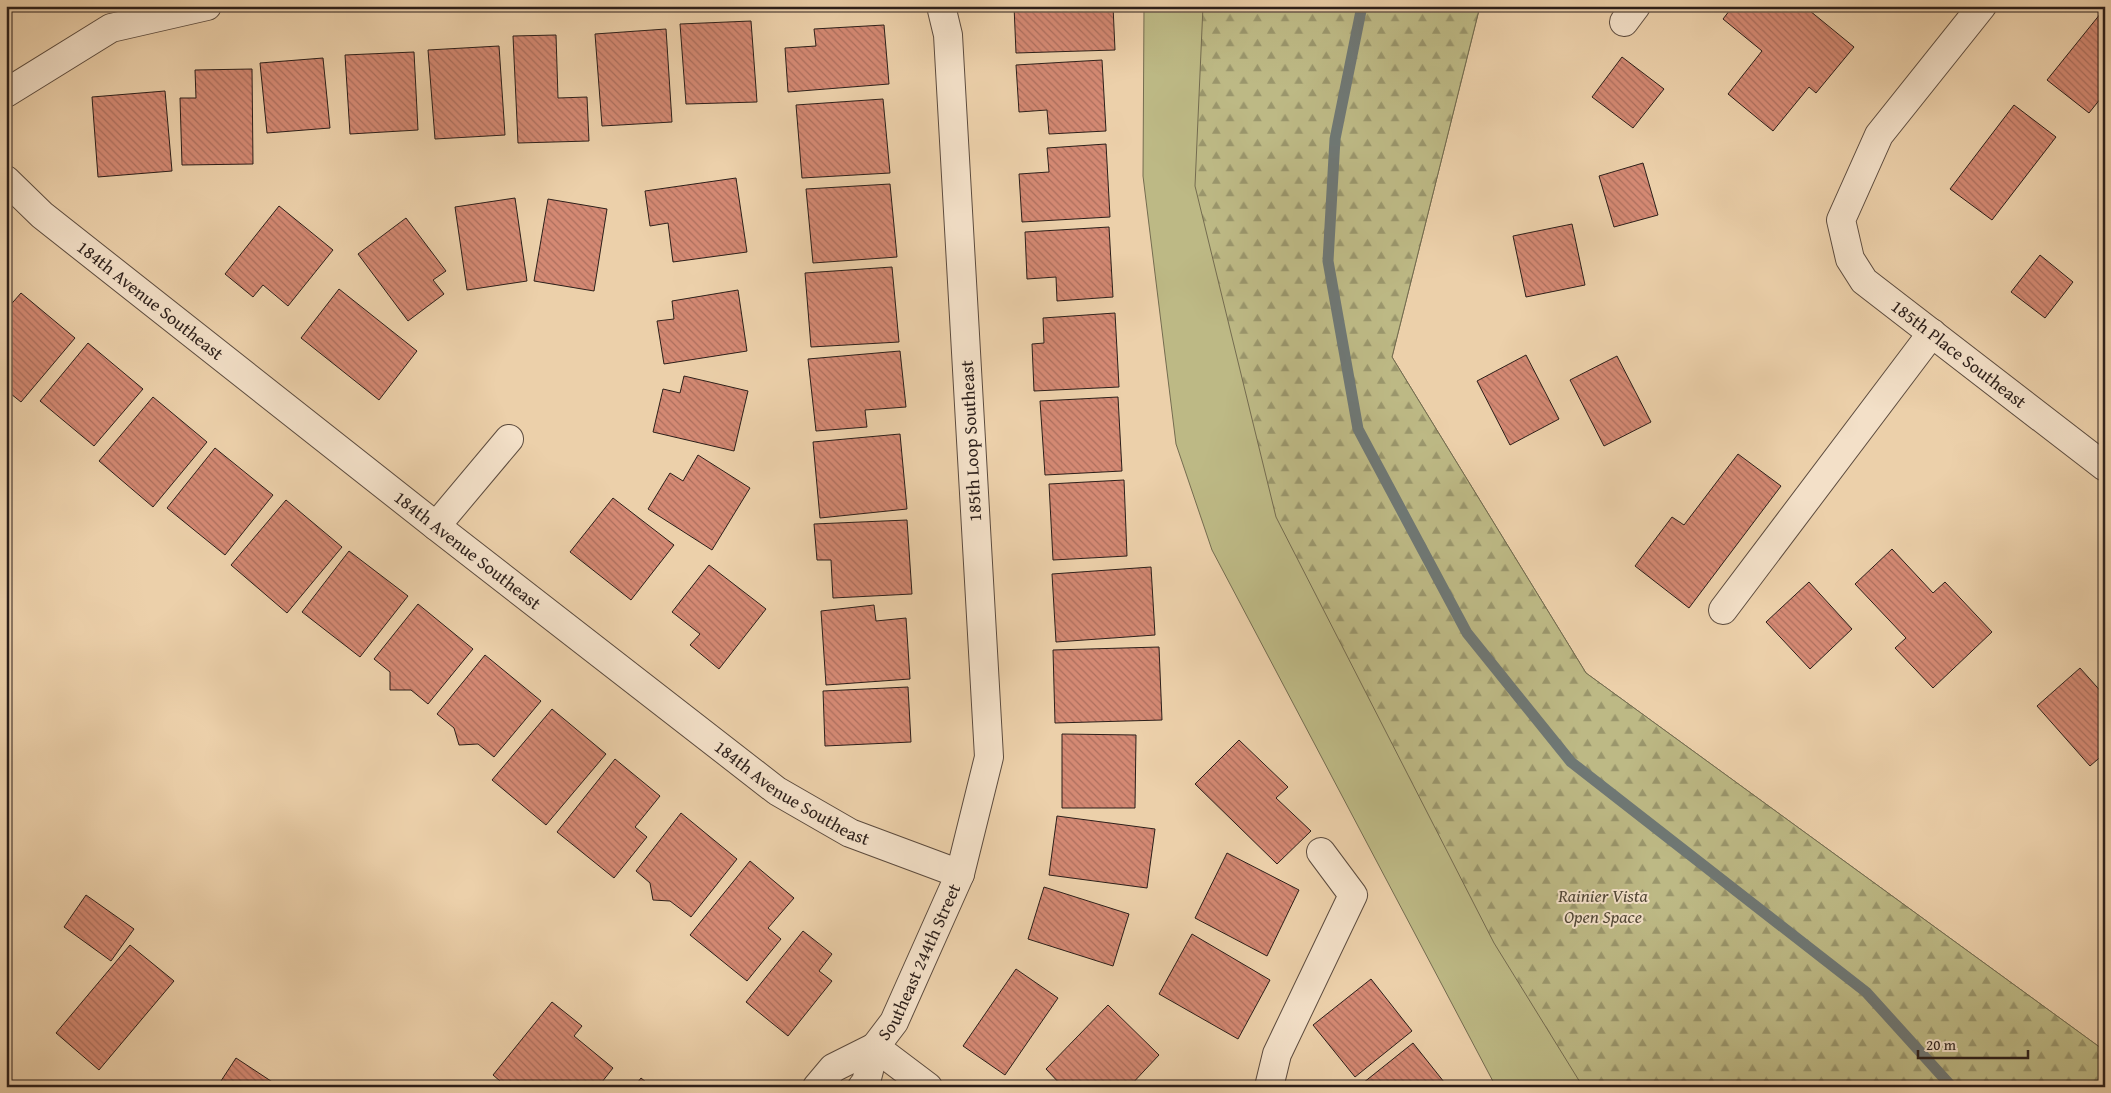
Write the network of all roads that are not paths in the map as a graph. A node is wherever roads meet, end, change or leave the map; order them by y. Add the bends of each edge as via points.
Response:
1 (207, 6) edge
2 (941, 6) edge
3 (1982, 6) edge
4 (6, 93) edge
5 (6, 180) edge
6 (1932, 333) junction
7 (509, 439) dead end
8 (2105, 467) edge
9 (436, 526) junction
10 (1723, 610) dead end
11 (1321, 852) dead end
12 (960, 874) junction
13 (875, 1046) junction
14 (818, 1087) edge
15 (862, 1087) edge
16 (928, 1087) edge
17 (1269, 1087) edge

1 - 4 street via 111,28
2 - 12 street, 185th Loop Southeast via 948,35 989,757
3 - 6 street, 185th Place Southeast via 1879,136 1841,220 1850,259 1864,281
5 - 9 street, 184th Avenue Southeast via 42,214
6 - 8 street, 185th Place Southeast
6 - 10 street
7 - 9 street
9 - 12 street, 184th Avenue Southeast via 777,791 850,833
11 - 17 street via 1353,895 1278,1054
12 - 13 street, Southeast 244th Street via 894,1022
13 - 14 street, Southeast 244th Street via 832,1068
13 - 15 street, Southeast 244th Street
13 - 16 street

